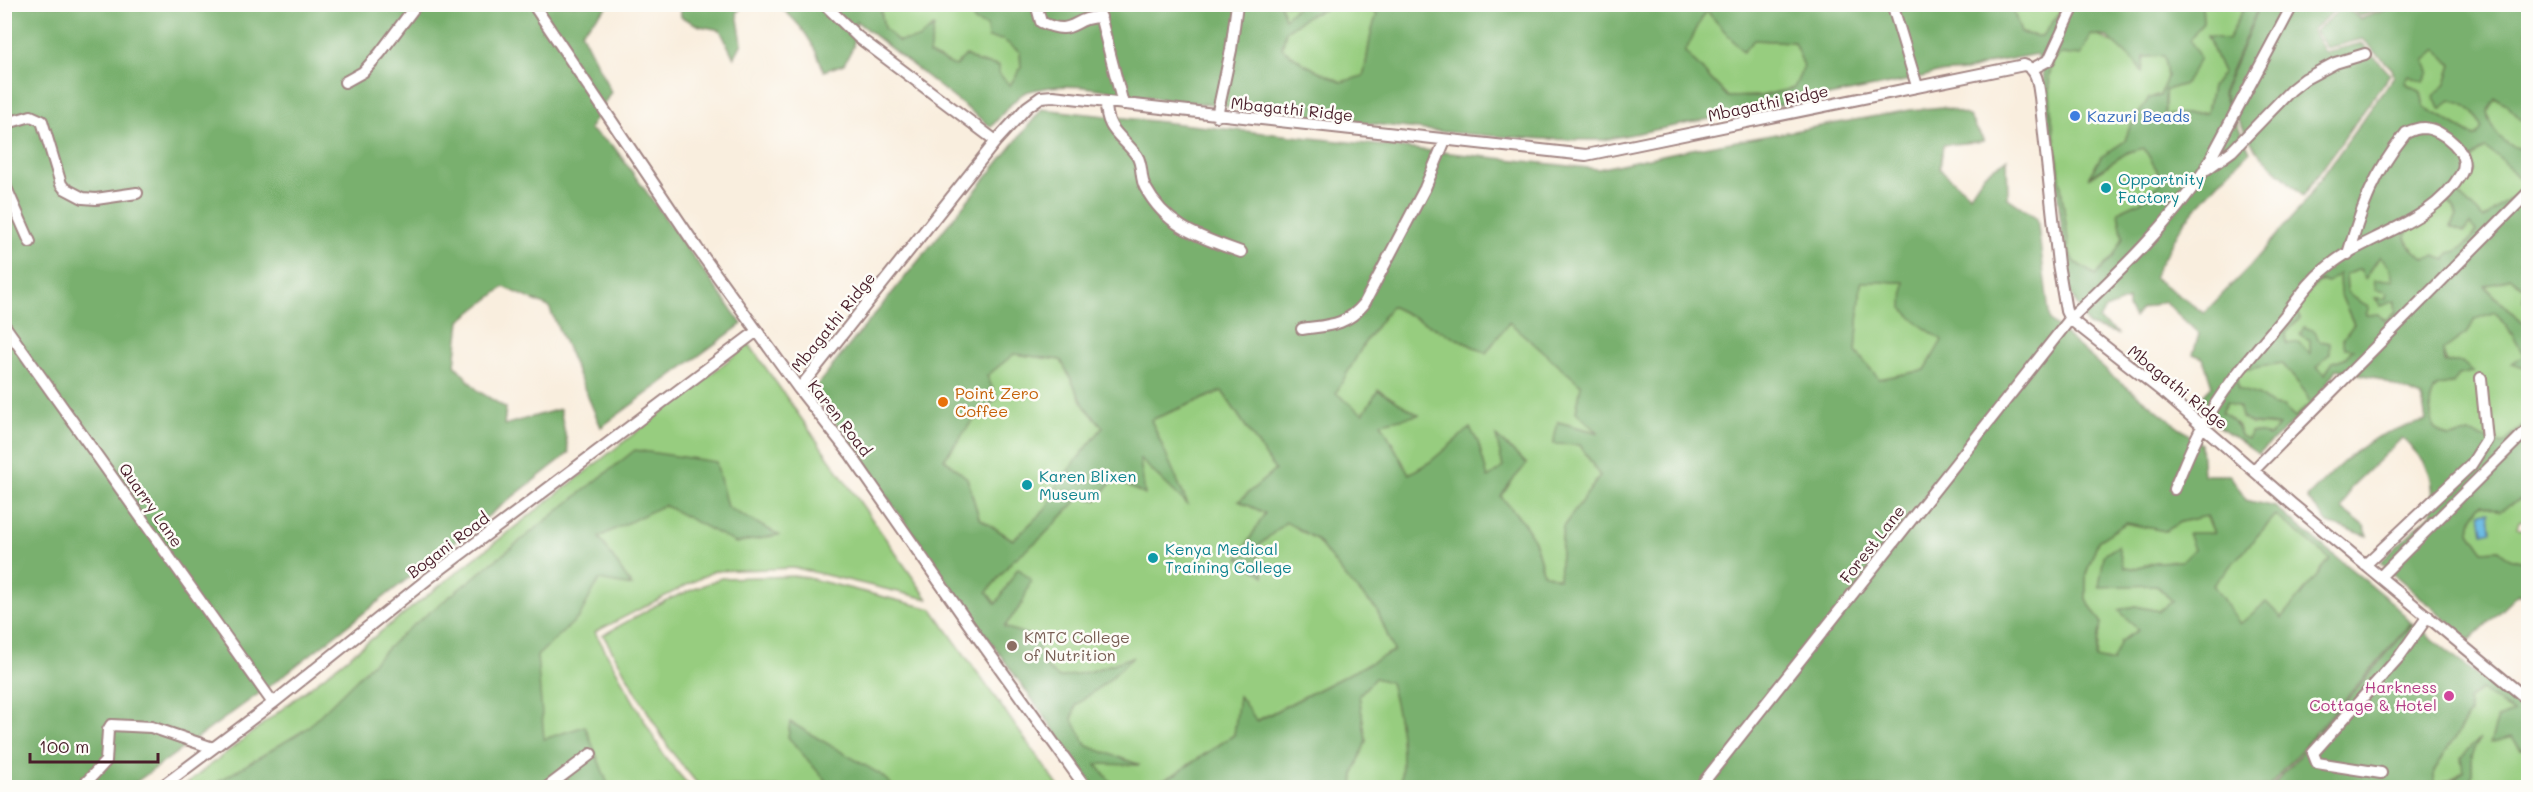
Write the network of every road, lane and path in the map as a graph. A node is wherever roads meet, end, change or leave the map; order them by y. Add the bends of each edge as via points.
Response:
1 (417, 4) edge
2 (533, 4) edge
3 (824, 4) edge
4 (1036, 4) edge
5 (1097, 4) edge
6 (1238, 4) edge
7 (1892, 4) edge
8 (2075, 4) edge
9 (2294, 4) edge
10 (1101, 17) junction
11 (2365, 54) dead end
12 (2032, 69) junction
13 (345, 82) dead end
14 (1917, 86) junction
15 (1106, 102) junction
16 (1123, 104) junction
17 (1217, 116) junction
18 (4, 124) edge
19 (1445, 140) junction
20 (996, 141) junction
21 (2204, 171) junction
22 (4, 183) edge
23 (137, 193) dead end
24 (2529, 193) edge
25 (30, 242) dead end
26 (1241, 252) dead end
27 (2348, 254) junction
28 (2070, 319) junction
29 (4, 325) edge
30 (1302, 329) dead end
31 (757, 331) junction
32 (2481, 378) dead end
33 (799, 389) junction
34 (2202, 426) junction
35 (2529, 429) edge
36 (2254, 470) junction
37 (2174, 489) dead end
38 (2365, 565) junction
39 (2381, 576) junction
40 (2428, 616) junction
41 (2529, 700) edge
42 (273, 703) junction
43 (213, 748) junction
44 (591, 754) dead end
45 (2381, 773) dead end
46 (1706, 785) edge
47 (81, 788) edge
48 (160, 788) edge
49 (546, 788) edge
50 (1086, 788) edge

1 - 13 street via 363,72
2 - 31 street, Karen Road
3 - 20 street via 858,37
4 - 10 street via 1041,22 1057,29
5 - 10 street
6 - 17 street
7 - 14 street
8 - 12 street via 2049,60
9 - 21 street
10 - 16 street
11 - 21 street via 2335,63 2305,79 2232,151
12 - 14 street, Mbagathi Ridge via 2024,65
12 - 28 street via 2040,97 2058,264
14 - 19 street, Mbagathi Ridge via 1586,155
15 - 16 street, Mbagathi Ridge
15 - 20 street, Mbagathi Ridge via 1041,98 1026,107
15 - 26 street via 1109,123 1137,156 1142,181 1159,207 1184,231
16 - 17 street, Mbagathi Ridge
17 - 19 street, Mbagathi Ridge
18 - 23 street via 31,116 42,121 61,184 72,193 96,199
19 - 30 street via 1425,188 1365,304 1344,322
20 - 33 street, Mbagathi Ridge
21 - 28 street, Forest Lane via 2166,222
22 - 25 street
24 - 36 street
27 - 27 street via 2427,212 2447,192 2464,167 2464,157 2443,134 2426,128 2406,132 2372,183
27 - 34 street via 2313,280
28 - 34 street, Mbagathi Ridge
28 - 46 street, Forest Lane
29 - 42 street, Quarry Lane
31 - 33 street, Karen Road
31 - 42 street, Bogani Road via 429,578
32 - 38 street via 2487,440 2482,452
33 - 50 street, Karen Road via 851,455
34 - 36 street, Mbagathi Ridge
34 - 37 street
35 - 39 street
36 - 38 street, Mbagathi Ridge
38 - 39 street, Mbagathi Ridge
39 - 40 street, Mbagathi Ridge
40 - 41 street, Mbagathi Ridge
40 - 45 street via 2399,657 2313,753 2317,763
42 - 43 street, Bogani Road
43 - 47 street via 151,727 111,725 106,762
43 - 48 street, Bogani Road
44 - 49 street

